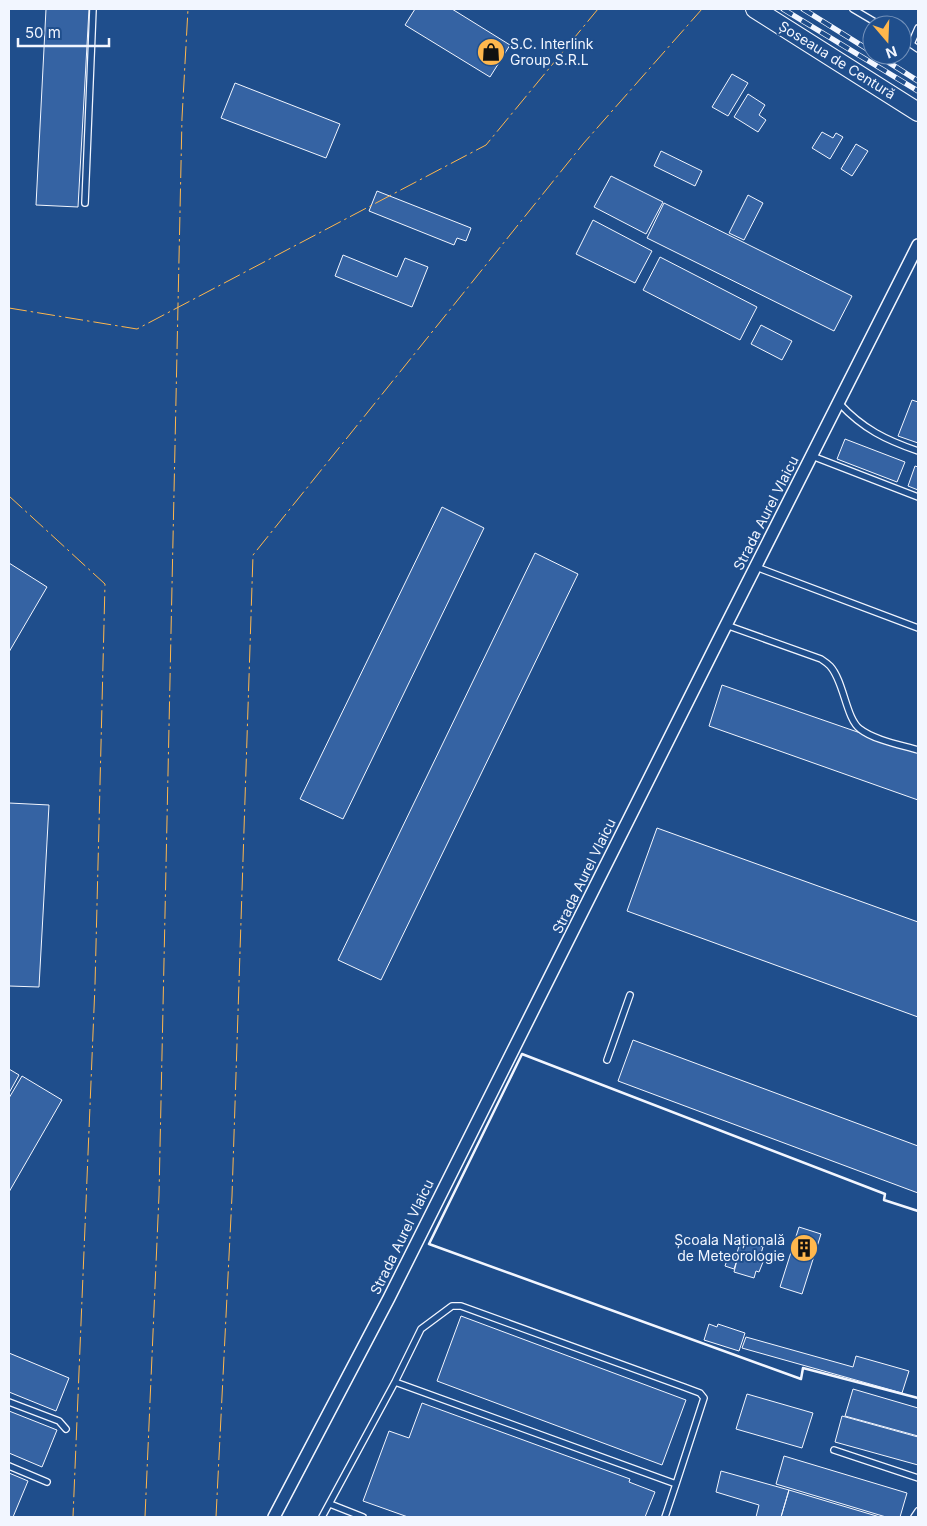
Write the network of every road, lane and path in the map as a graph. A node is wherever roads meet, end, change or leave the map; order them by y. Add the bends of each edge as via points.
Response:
1 (93, 9) edge
2 (755, 9) edge
3 (918, 28) edge
4 (912, 42) edge
5 (918, 112) edge
6 (85, 203) dead end
7 (918, 245) edge
8 (839, 404) junction
9 (918, 452) edge
10 (812, 456) junction
11 (918, 496) edge
12 (756, 567) junction
13 (726, 625) junction
14 (918, 628) edge
15 (918, 750) edge
16 (630, 995) dead end
17 (607, 1060) dead end
18 (395, 1382) junction
19 (9, 1402) edge
20 (66, 1429) dead end
21 (834, 1450) dead end
22 (9, 1466) edge
23 (918, 1478) edge
24 (47, 1482) dead end
25 (676, 1484) junction
26 (330, 1504) junction
27 (918, 1511) edge
28 (274, 1517) edge
29 (322, 1517) edge
30 (363, 1517) edge
31 (666, 1517) edge
32 (914, 1517) edge

1 - 6 lane
2 - 5 main road, Șoseaua de Centură
3 - 4 lane
7 - 8 street, Strada Aurel Vlaicu
8 - 9 lane via 871,431
8 - 10 street, Strada Aurel Vlaicu
10 - 11 lane
10 - 12 street, Strada Aurel Vlaicu
12 - 13 street, Strada Aurel Vlaicu
12 - 14 lane
13 - 15 lane via 821,659 831,667 858,729
13 - 28 street, Strada Aurel Vlaicu via 389,1298
16 - 17 lane
18 - 25 lane
18 - 25 lane via 421,1330 452,1306 461,1306 700,1393 704,1398
18 - 26 lane
19 - 20 lane via 59,1422
21 - 23 lane
22 - 24 lane
25 - 31 lane
26 - 29 lane
26 - 30 lane
27 - 32 lane

